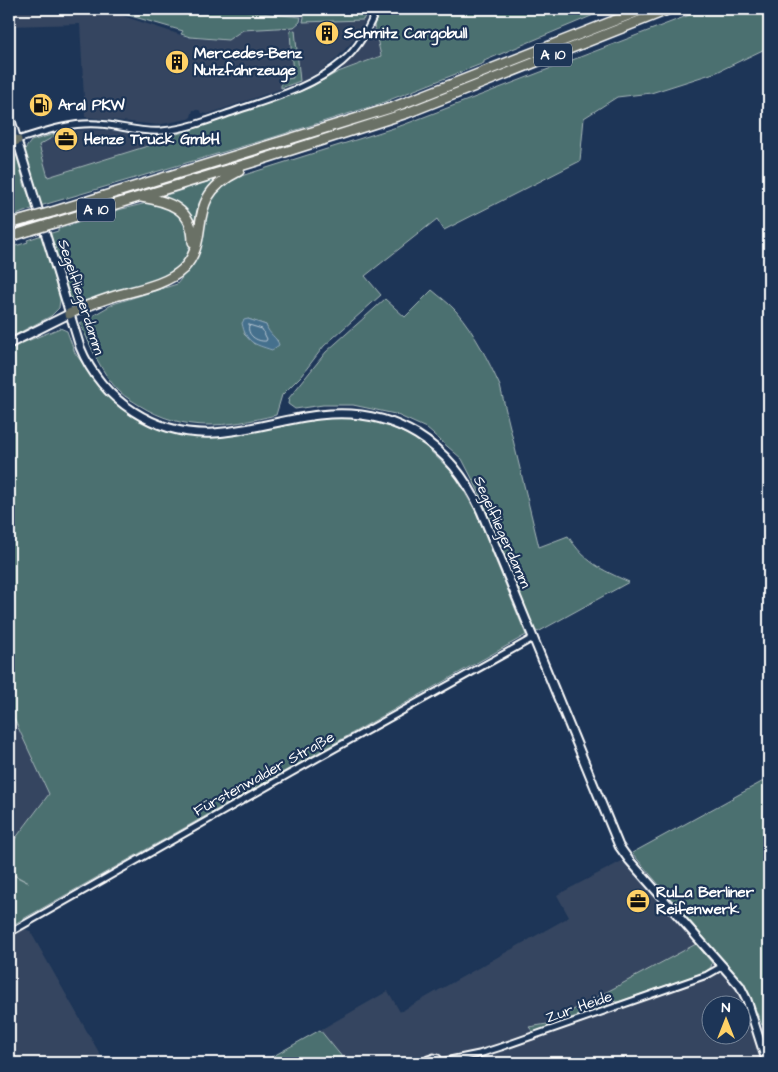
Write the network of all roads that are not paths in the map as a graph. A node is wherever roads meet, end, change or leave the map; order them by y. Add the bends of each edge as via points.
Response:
1 (377, 9) edge
2 (644, 9) edge
3 (670, 9) edge
4 (9, 114) edge
5 (13, 142) edge
6 (260, 160) junction
7 (138, 197) junction
8 (9, 224) edge
9 (9, 237) edge
10 (193, 252) junction
11 (69, 314) junction
12 (9, 344) edge
13 (533, 638) junction
14 (9, 933) edge
15 (723, 966) junction
16 (426, 1063) edge
17 (440, 1063) edge
18 (767, 1063) edge

1 - 5 street via 348,56 325,74 293,90 171,130 71,124
2 - 8 highway, A 10, bridge via 394,106
3 - 6 highway, A 10 via 407,113
4 - 5 street, Segelfliegerdamm
5 - 11 street, Segelfliegerdamm
6 - 7 highway, A 10
6 - 10 highway via 231,174 210,193 201,212
7 - 9 highway, A 10, bridge
7 - 10 highway via 163,201 182,212 192,229
10 - 11 highway via 185,267 168,279
11 - 12 street
11 - 13 street, Segelfliegerdamm via 82,352 96,377 121,403 155,423 187,432 213,433 318,414 355,414 391,422 414,432 451,461 465,479
13 - 14 street, Fürstenwalder Straße
13 - 15 street, Segelfliegerdamm via 619,846
15 - 17 street, Zur Heide via 707,975 501,1048
15 - 18 street, Segelfliegerdamm via 744,992
16 - 17 street, Zur Heide via 432,1057 438,1058

